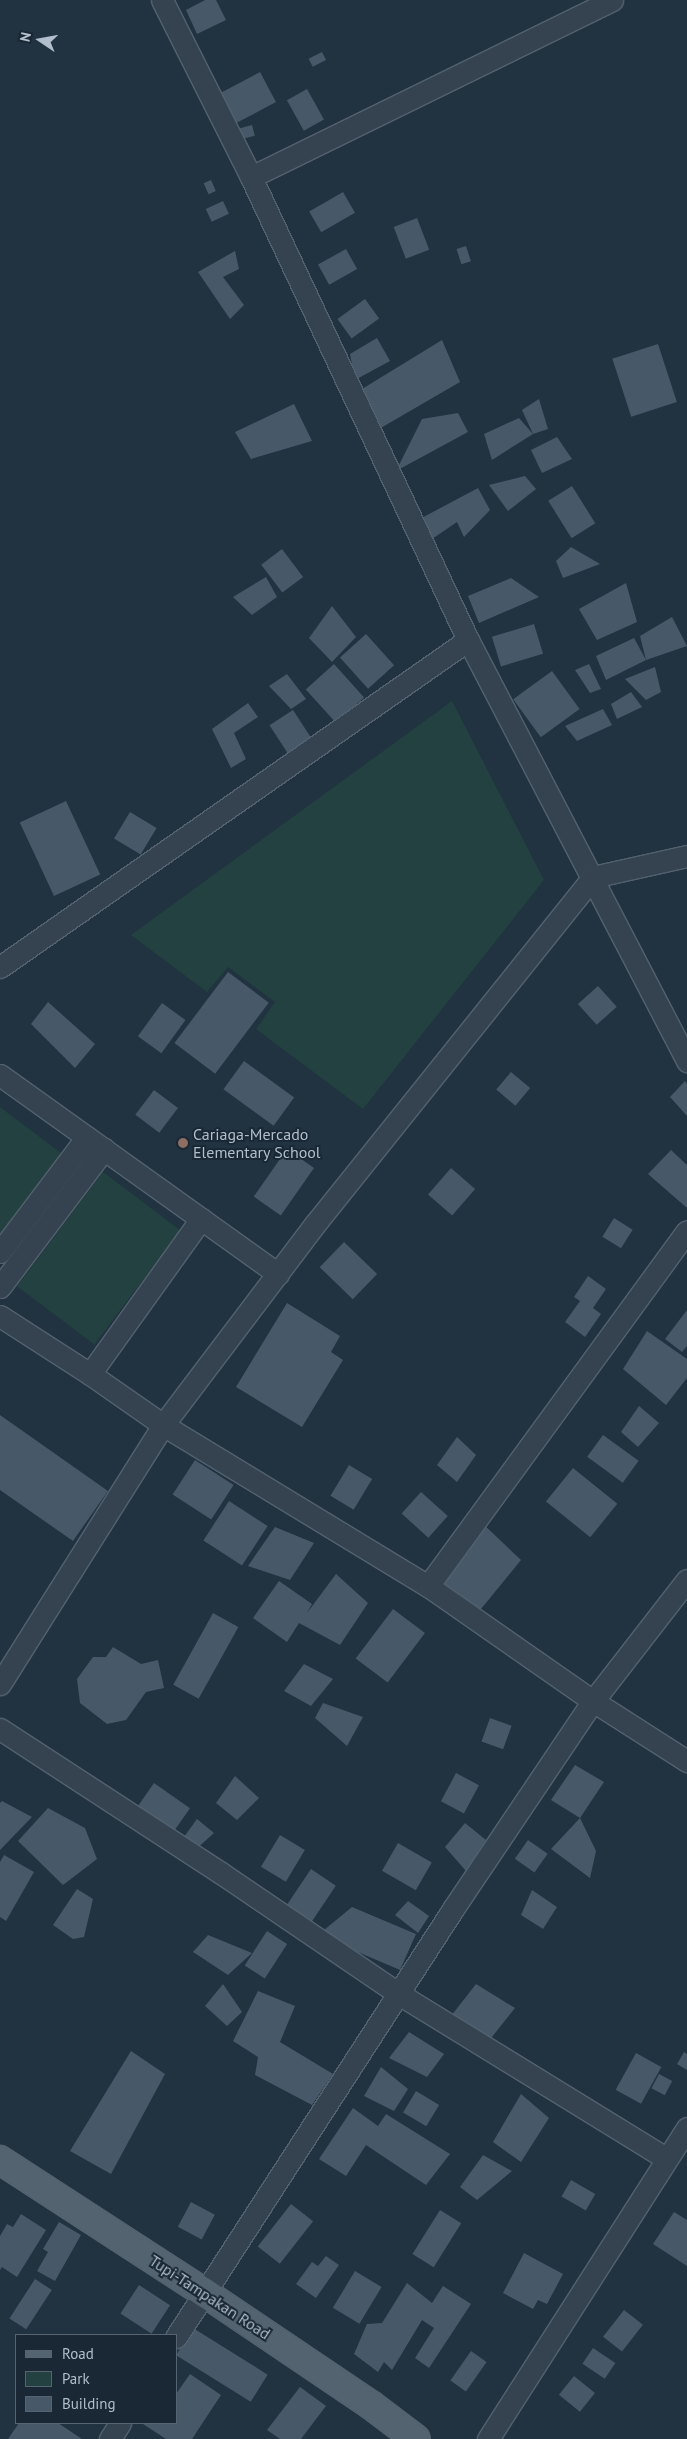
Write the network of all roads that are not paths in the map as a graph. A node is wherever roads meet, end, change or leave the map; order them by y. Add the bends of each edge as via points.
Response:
1 (162, 0) edge
2 (612, 0) edge
3 (251, 177) junction
4 (468, 640) junction
5 (687, 856) edge
6 (593, 878) junction
7 (0, 967) edge
8 (687, 1061) edge
9 (0, 1075) edge
10 (95, 1143) junction
11 (201, 1219) junction
12 (687, 1231) edge
13 (0, 1252) edge
14 (278, 1274) junction
15 (0, 1287) edge
16 (0, 1316) edge
17 (90, 1374) junction
18 (163, 1425) junction
19 (687, 1580) edge
20 (428, 1586) junction
21 (0, 1684) edge
22 (593, 1701) junction
23 (0, 1729) edge
24 (687, 1761) edge
25 (399, 1994) junction
26 (687, 2128) edge
27 (666, 2158) junction
28 (0, 2160) edge
29 (205, 2293) junction
30 (178, 2334) edge
31 (119, 2424) edge
32 (110, 2439) edge
33 (416, 2439) edge
34 (488, 2439) edge

1 - 3 street
2 - 3 street
3 - 4 street
4 - 6 street
4 - 7 street
5 - 6 street
6 - 8 street
6 - 14 street
9 - 10 street
10 - 11 street
10 - 13 street
10 - 15 street
11 - 14 street
11 - 17 street
12 - 20 street
14 - 18 street
16 - 17 street
17 - 18 street
18 - 20 street
18 - 21 street
19 - 22 street
20 - 22 street
22 - 24 street
22 - 25 street
23 - 25 street
25 - 27 street
25 - 29 street
26 - 27 street
27 - 34 street
28 - 29 main road, Tupi-Tampakan Road
29 - 30 street
29 - 33 main road, Tupi-Tampakan Road
31 - 32 street

